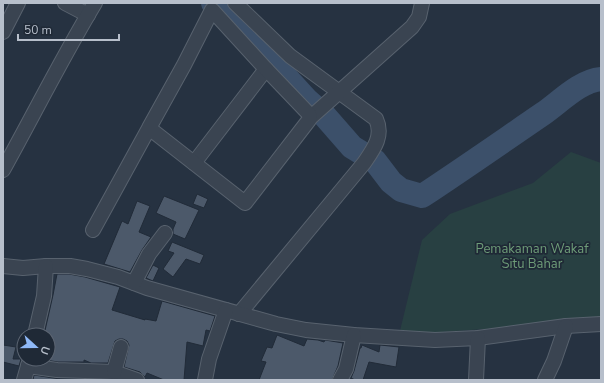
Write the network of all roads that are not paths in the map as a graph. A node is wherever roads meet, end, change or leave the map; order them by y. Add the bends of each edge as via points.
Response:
1 (18, 3) edge
2 (65, 3) edge
3 (235, 3) edge
4 (422, 3) edge
5 (91, 9) edge
6 (3, 32) edge
7 (266, 69) junction
8 (339, 91) junction
9 (310, 118) junction
10 (149, 128) junction
11 (194, 163) junction
12 (3, 170) edge
13 (94, 230) dead end
14 (165, 233) dead end
15 (3, 266) edge
16 (46, 266) junction
17 (134, 283) junction
18 (226, 310) junction
19 (239, 314) junction
20 (601, 324) edge
21 (566, 326) junction
22 (37, 327) edge
23 (354, 335) junction
24 (478, 338) junction
25 (121, 347) dead end
26 (28, 367) edge
27 (46, 367) edge
28 (114, 372) junction
29 (66, 375) edge
30 (24, 380) edge
31 (137, 380) edge
32 (205, 380) edge
33 (340, 380) edge
34 (476, 380) edge
35 (545, 380) edge

1 - 6 street
2 - 5 street
3 - 8 street via 290,56
4 - 8 street via 419,17 412,27
5 - 12 street
7 - 9 street
7 - 10 street via 212,10
7 - 11 street
8 - 9 street
8 - 19 street via 376,119 379,136 364,163
9 - 11 street via 245,203
10 - 11 street
10 - 13 street
14 - 17 street via 149,254
15 - 16 street
16 - 17 street via 87,269
16 - 22 street via 44,296
17 - 18 street
18 - 19 street
18 - 32 street via 209,359
19 - 23 street via 306,330
20 - 21 street
21 - 24 street
21 - 35 street
23 - 24 street via 435,340
23 - 33 street via 346,369
24 - 34 street
25 - 28 street
26 - 30 street
27 - 29 street
28 - 29 street
28 - 31 street

